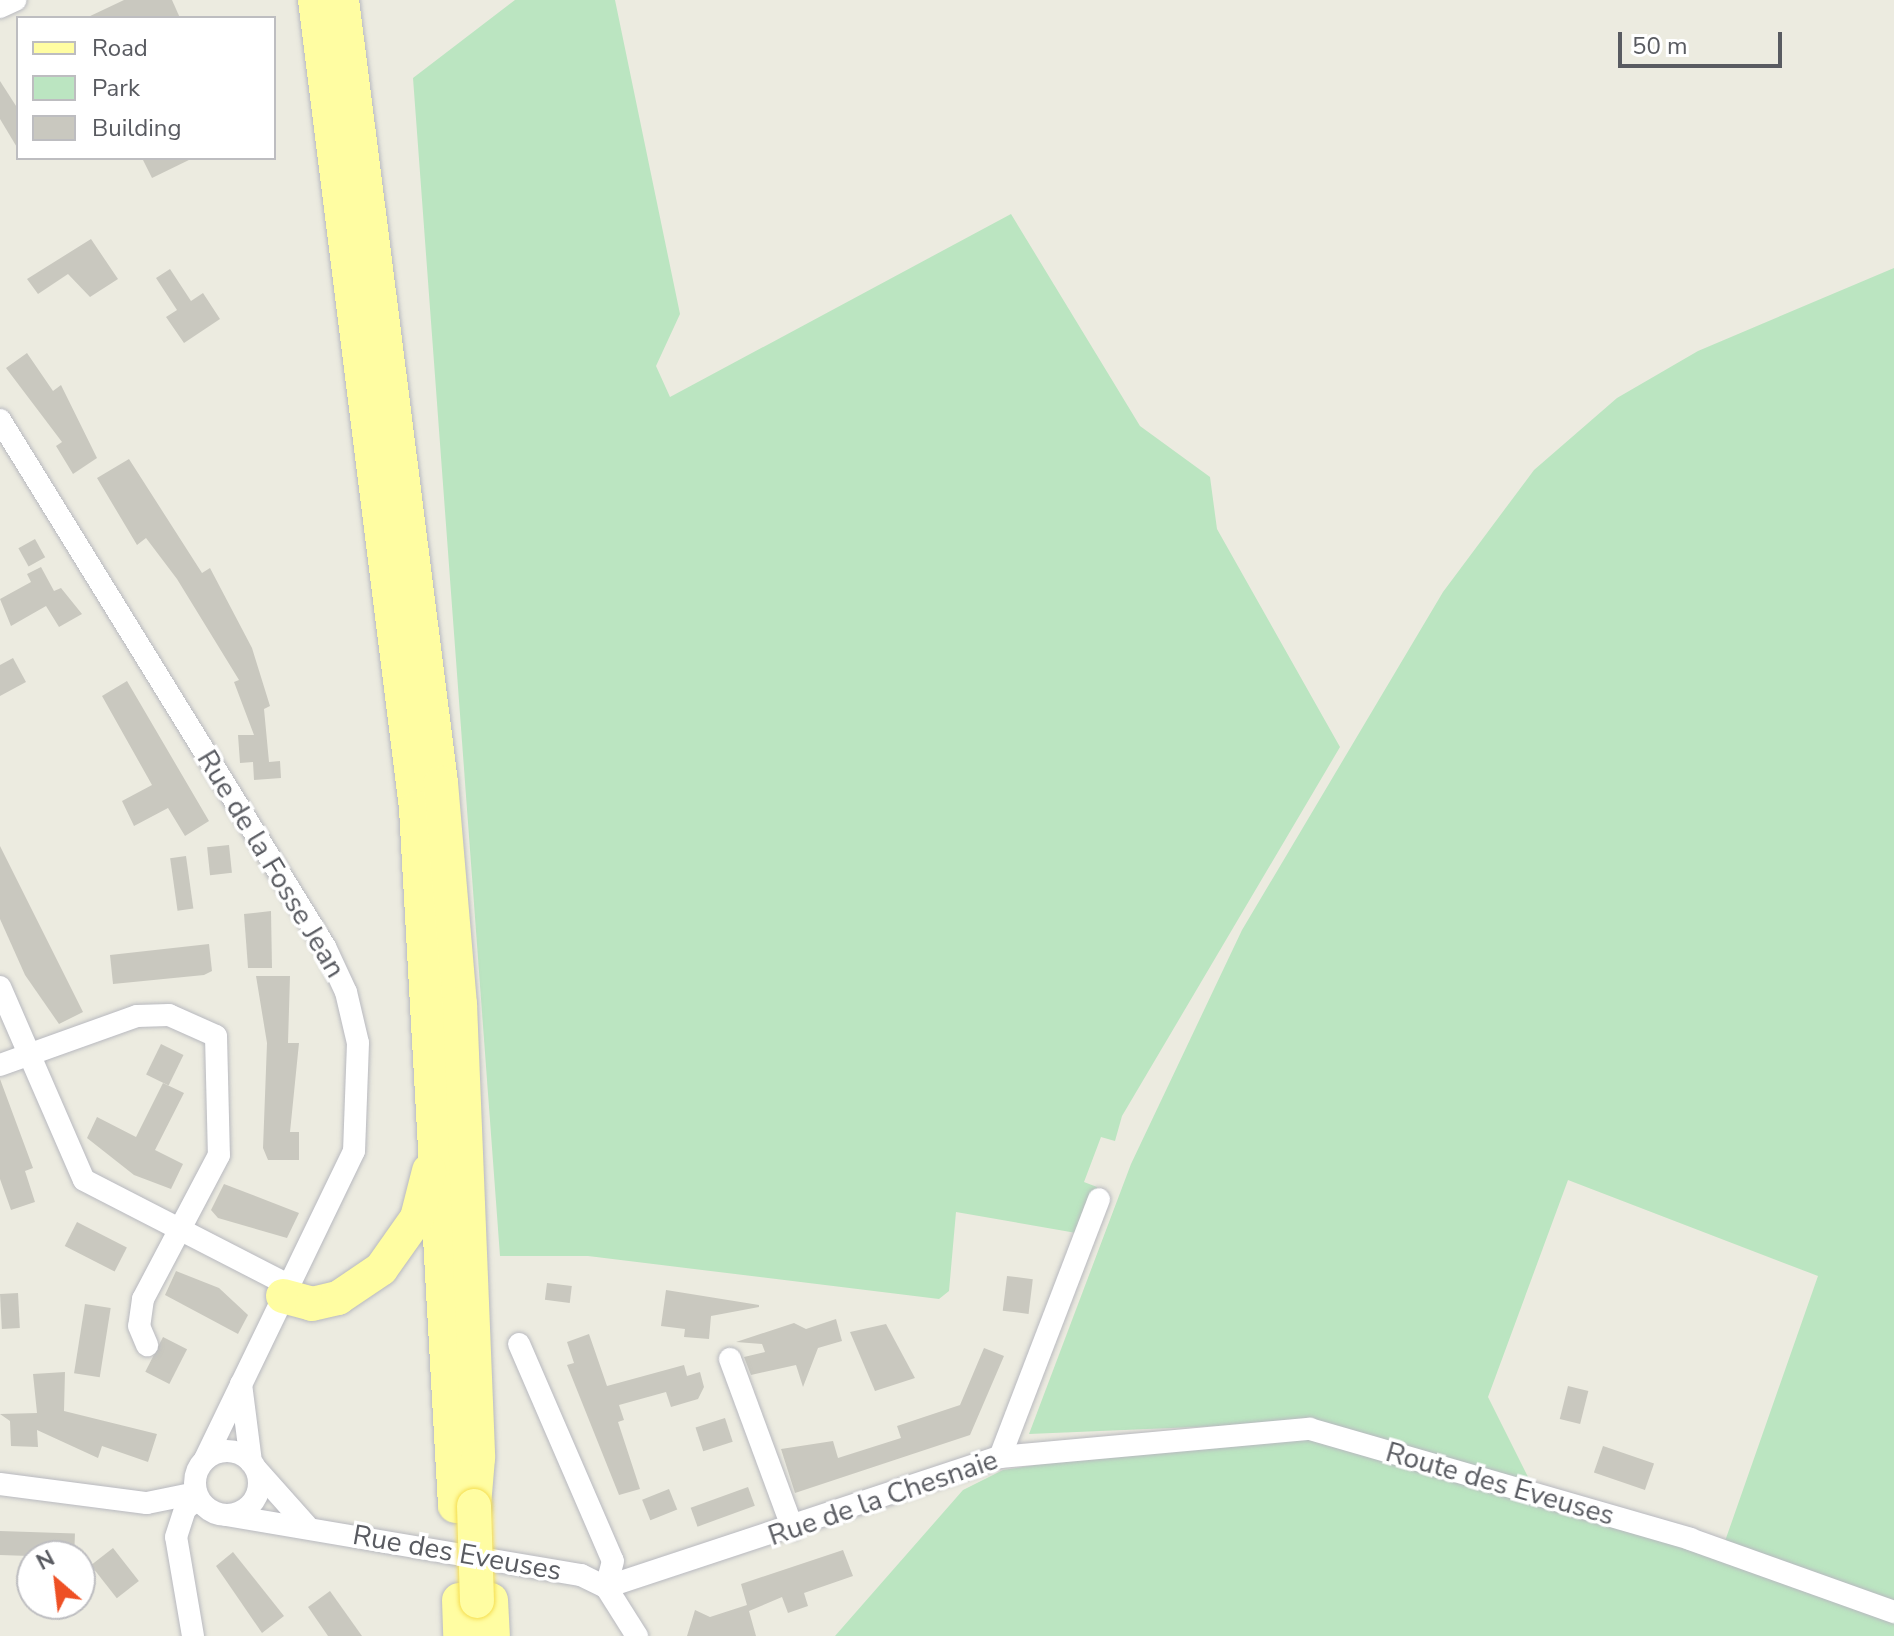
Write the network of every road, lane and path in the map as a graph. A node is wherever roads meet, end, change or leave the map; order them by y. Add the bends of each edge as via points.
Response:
1 (15, 0) edge
2 (315, 0) edge
3 (342, 0) edge
4 (0, 7) edge
5 (0, 420) edge
6 (0, 987) edge
7 (433, 1032) junction
8 (30, 1054) junction
9 (0, 1065) edge
10 (1099, 1199) dead end
11 (177, 1229) junction
12 (286, 1291) junction
13 (519, 1344) dead end
14 (147, 1345) dead end
15 (730, 1359) dead end
16 (241, 1384) junction
17 (1310, 1429) joint
18 (1000, 1457) junction
19 (202, 1463) junction
20 (254, 1466) junction
21 (0, 1484) edge
22 (147, 1503) junction
23 (207, 1504) junction
24 (472, 1506) junction
25 (306, 1525) junction
26 (793, 1529) junction
27 (176, 1537) junction
28 (183, 1568) junction
29 (606, 1587) junction
30 (476, 1601) junction
31 (1894, 1612) edge
32 (193, 1636) edge
33 (460, 1636) edge
34 (479, 1636) edge
35 (493, 1636) edge
36 (637, 1636) edge

1 - 4 street
2 - 7 main road via 416,808
3 - 24 main road via 441,783 460,1004 478,1458
5 - 12 street, Rue de la Fosse Jean via 346,992 362,1072 359,1127 344,1176
6 - 8 street
7 - 12 main road via 429,1174 417,1218 381,1269 338,1298 312,1304
7 - 24 main road
8 - 9 street
8 - 11 street via 84,1180
8 - 11 street via 137,1016 169,1015 216,1036 219,1155
10 - 18 street
11 - 12 street
11 - 14 street via 143,1299 139,1326
12 - 16 street, Rue de la Fosse Jean
13 - 29 street via 613,1561
15 - 26 street
16 - 19 street, Rue de la Fosse Jean via 206,1445
16 - 20 street
17 - 18 street, Rue de la Chesnaie
17 - 31 street, Route des Eveuses via 1690,1539
18 - 26 street, Rue de la Chesnaie
19 - 20 street via 224,1451
19 - 22 street
19 - 23 street, Rue de la Fosse Jean
20 - 23 street via 256,1497
20 - 25 street
21 - 22 street, Rue des Eveuses
22 - 23 street, Rue des Eveuses
22 - 27 street
23 - 25 street, Rue des Eveuses
23 - 27 street via 185,1509
23 - 28 street via 190,1530
24 - 30 main road, bridge
25 - 29 street, Rue des Eveuses via 558,1569
26 - 29 street, Rue de la Chesnaie
27 - 28 street
28 - 32 street
29 - 36 street
30 - 33 main road
30 - 34 main road
30 - 35 main road

